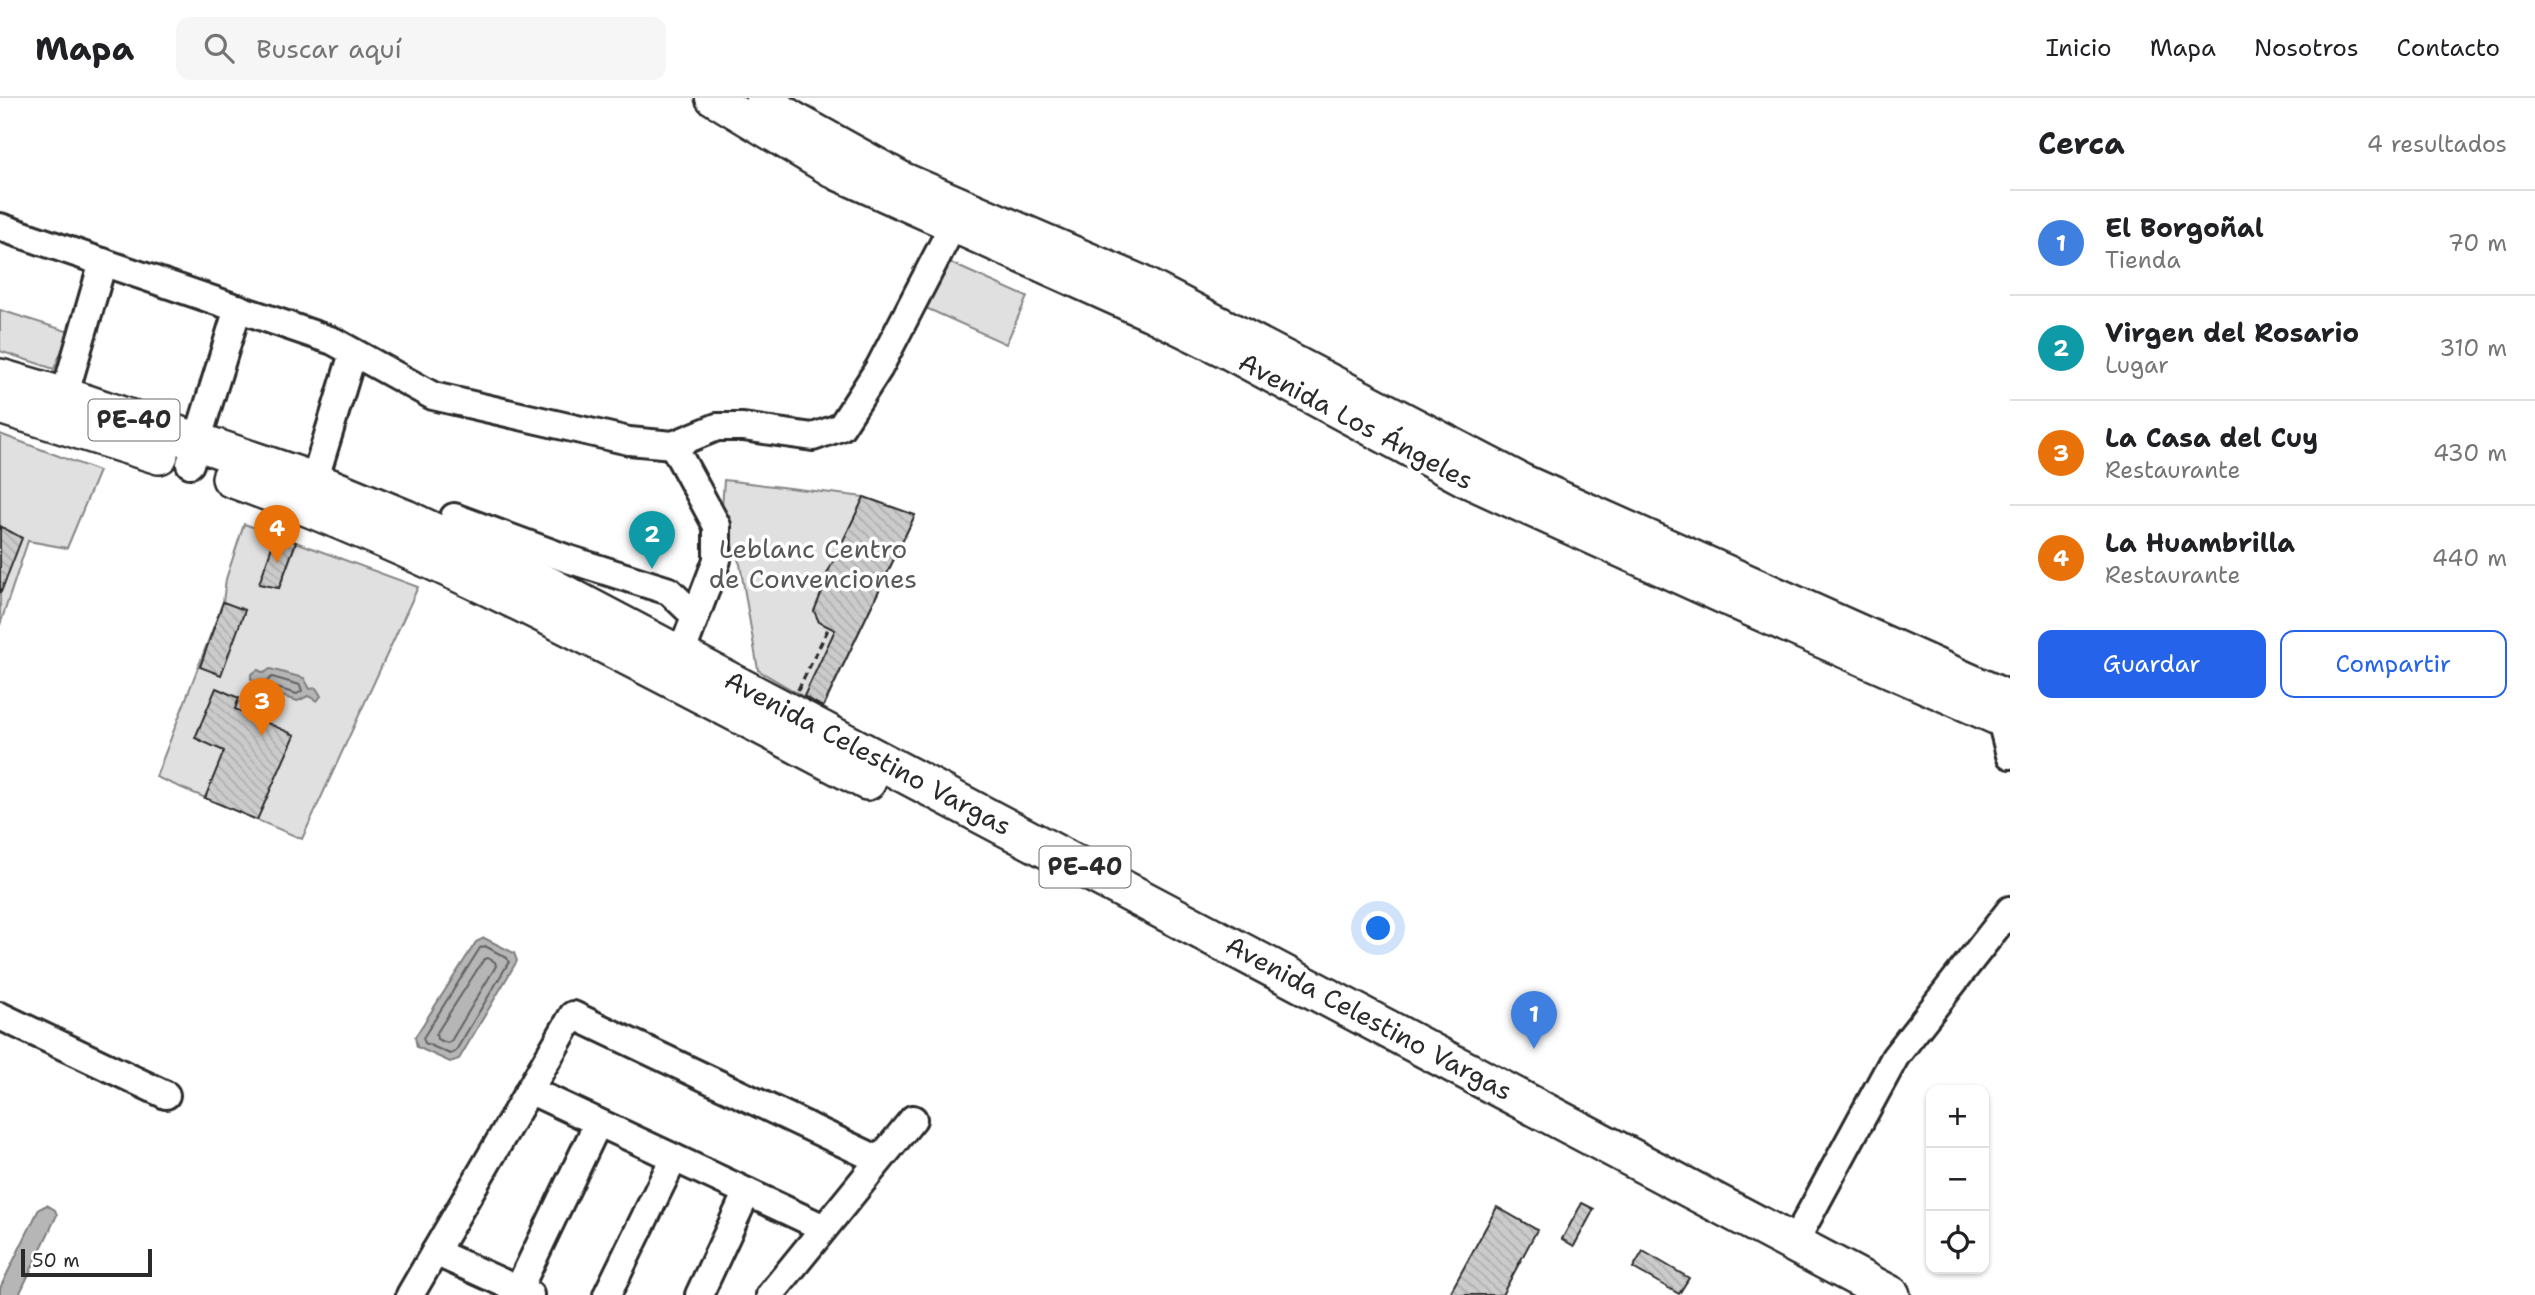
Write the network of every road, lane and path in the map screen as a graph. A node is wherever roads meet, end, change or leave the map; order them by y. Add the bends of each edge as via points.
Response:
1 (712, 98) edge
2 (762, 98) edge
3 (0, 227) edge
4 (952, 227) junction
5 (103, 262) junction
6 (238, 308) junction
7 (353, 353) junction
8 (0, 378) edge
9 (0, 405) edge
10 (60, 409) junction
11 (673, 445) junction
12 (193, 453) junction
13 (319, 465) dead end
14 (454, 517) dead end
15 (694, 615) junction
16 (829, 627) dead end
17 (681, 654) junction
18 (724, 692) junction
19 (787, 710) junction
20 (2008, 711) edge
21 (2010, 755) edge
22 (873, 770) junction
23 (2010, 910) edge
24 (0, 1016) edge
25 (529, 1090) junction
26 (166, 1095) dead end
27 (913, 1119) dead end
28 (598, 1123) junction
29 (674, 1158) junction
30 (879, 1160) junction
31 (747, 1192) junction
32 (824, 1228) junction
33 (1747, 1231) junction
34 (1794, 1243) junction
35 (435, 1252) junction
36 (1845, 1288) edge
37 (524, 1292) edge
38 (410, 1295) edge
39 (607, 1295) edge
40 (699, 1295) edge
41 (770, 1295) edge
42 (1891, 1295) edge

1 - 4 main road, Avenida Los Ángeles via 838,174
2 - 20 main road, Avenida Los Ángeles via 902,179 1137,280 1521,480
3 - 5 street
4 - 11 street via 879,368 841,427 813,436 717,427
4 - 20 main road, Avenida Los Ángeles via 1150,314 1465,480 1760,614
5 - 6 street
5 - 10 street
6 - 7 street via 333,341
6 - 12 street
7 - 11 street via 433,396 629,441
7 - 13 street
8 - 10 highway, Avenida Celestino Vargas / PE-40
9 - 10 highway, Avenida Celestino Vargas / PE-40
10 - 12 highway, Avenida Celestino Vargas / PE-40
11 - 15 street via 719,536 717,560
12 - 17 highway, Avenida Celestino Vargas / PE-40 via 316,482 406,519
12 - 18 highway, Avenida Celestino Vargas / PE-40 via 234,478 405,548
14 - 15 street via 669,591
15 - 17 street
16 - 19 path
17 - 18 highway, Avenida Celestino Vargas / PE-40
18 - 19 highway, Avenida Celestino Vargas / PE-40
18 - 22 highway, Avenida Celestino Vargas / PE-40
19 - 22 highway, Avenida Celestino Vargas / PE-40
20 - 21 street
22 - 33 highway, Avenida Celestino Vargas / PE-40
23 - 34 street via 1895,1057
24 - 26 street
25 - 28 street
25 - 30 street via 573,1015
25 - 35 street
27 - 30 street
28 - 29 street
28 - 37 street
29 - 31 street
29 - 39 street
30 - 32 street
31 - 32 street
31 - 40 street
32 - 41 street
33 - 34 highway, Avenida Celestino Vargas / PE-40
33 - 36 highway, Avenida Celestino Vargas / PE-40
34 - 36 highway, Avenida Celestino Vargas / PE-40
35 - 37 street
35 - 38 street
36 - 42 highway, Avenida Celestino Vargas / PE-40

